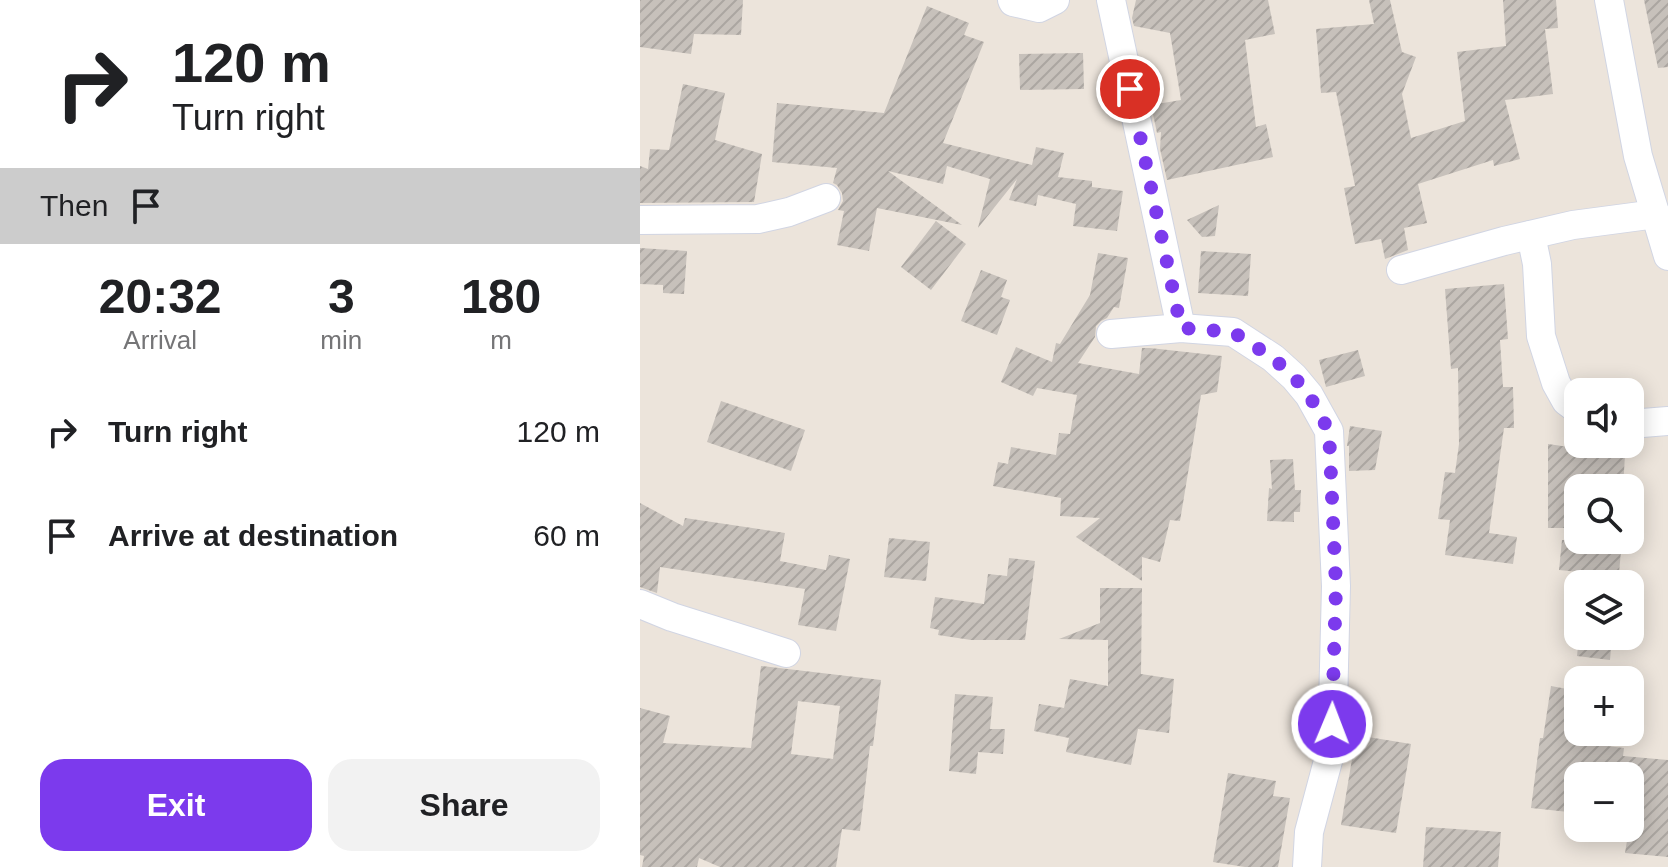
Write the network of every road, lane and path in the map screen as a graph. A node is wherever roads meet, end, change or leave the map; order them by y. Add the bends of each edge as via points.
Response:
1 (1012, 0) edge
2 (1055, 0) edge
3 (1111, 0) edge
4 (1609, 0) edge
5 (826, 198) dead end
6 (1656, 214) junction
7 (640, 220) edge
8 (1531, 235) junction
9 (1668, 256) edge
10 (1401, 270) dead end
11 (1181, 328) junction
12 (1111, 334) dead end
13 (1564, 397) edge
14 (1668, 421) edge
15 (1644, 423) edge
16 (640, 604) edge
17 (786, 653) dead end
18 (1307, 867) edge

1 - 2 street via 1039,8
3 - 11 street
4 - 6 street via 1638,156
5 - 7 street via 758,219
6 - 8 street
6 - 9 street
8 - 10 street
8 - 13 street via 1541,336
11 - 12 street
11 - 18 street via 1233,332 1273,358 1309,395 1329,431 1336,586 1332,746 1309,832
14 - 15 street
16 - 17 street

